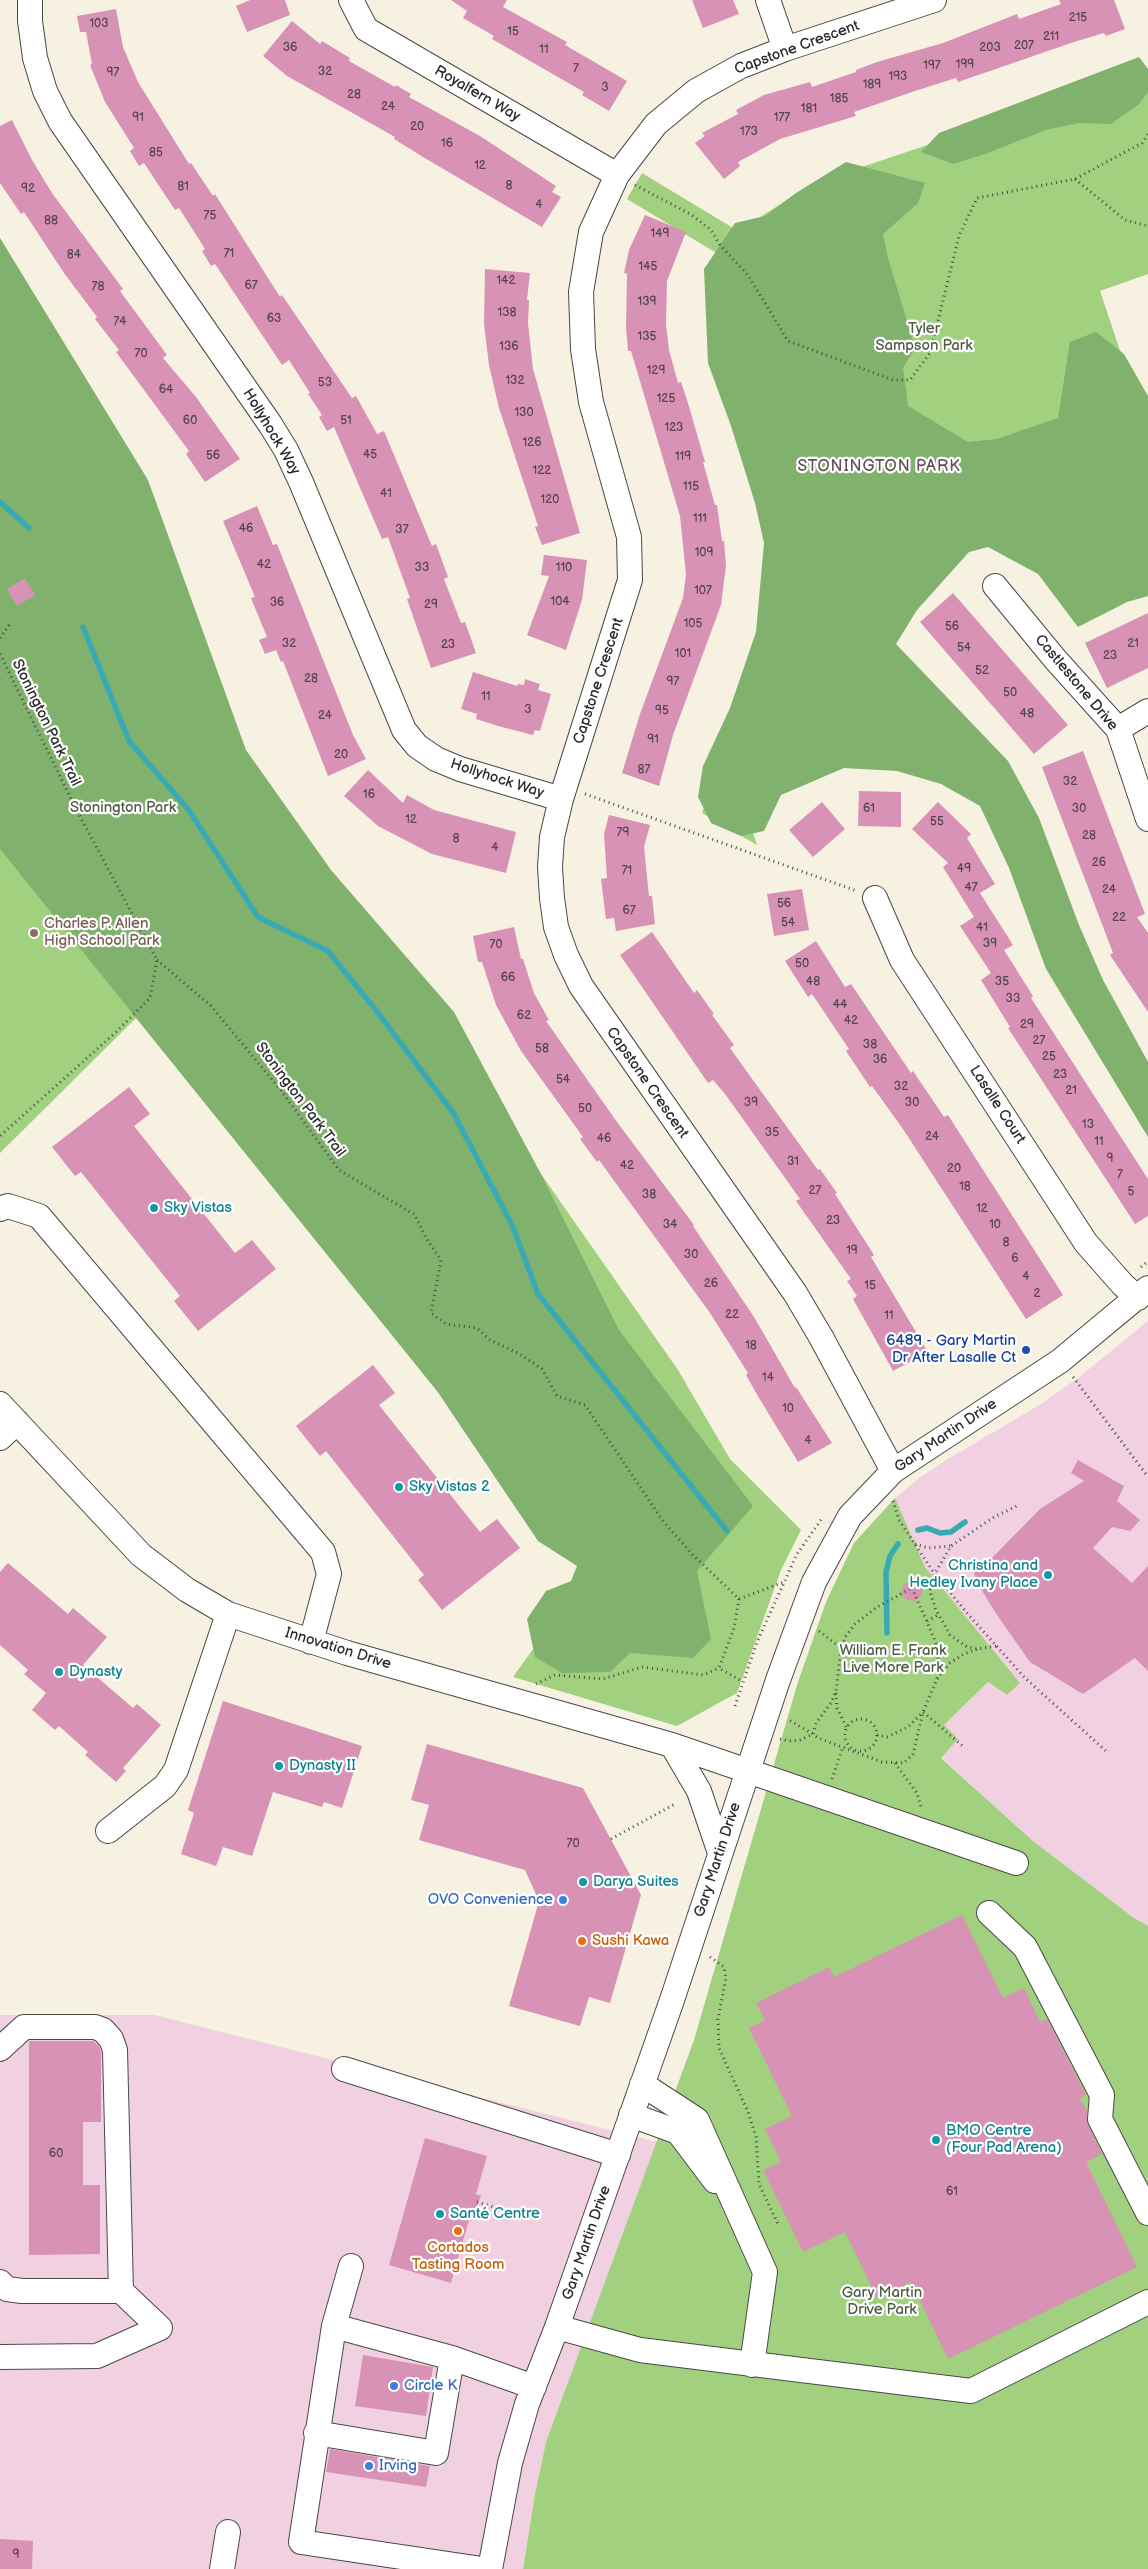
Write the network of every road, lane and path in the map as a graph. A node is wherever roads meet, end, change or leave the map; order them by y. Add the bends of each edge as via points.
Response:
1 (30, 0) edge
2 (351, 0) edge
3 (768, 0) edge
4 (934, 0) edge
5 (785, 49) junction
6 (1148, 134) edge
7 (617, 175) junction
8 (1075, 179) junction
9 (1148, 226) edge
10 (995, 586) dead end
11 (10, 624) dead end
12 (0, 638) edge
13 (0, 654) edge
14 (1148, 712) edge
15 (1118, 729) junction
16 (563, 793) junction
17 (1148, 819) edge
18 (875, 898) joint
19 (157, 960) junction
20 (0, 1136) edge
21 (0, 1209) edge
22 (1143, 1293) edge
23 (1060, 1361) junction
24 (0, 1404) edge
25 (17, 1422) junction
26 (0, 1438) edge
27 (893, 1472) junction
28 (1148, 1477) edge
29 (893, 1498) dead end
30 (1017, 1506) dead end
31 (915, 1543) junction
32 (951, 1546) junction
33 (934, 1573) junction
34 (784, 1582) dead end
35 (739, 1599) junction
36 (228, 1614) junction
37 (938, 1615) junction
38 (927, 1621) junction
39 (816, 1629) dead end
40 (310, 1642) junction
41 (997, 1646) junction
42 (841, 1648) junction
43 (978, 1649) junction
44 (719, 1668) junction
45 (937, 1679) junction
46 (742, 1682) dead end
47 (534, 1685) dead end
48 (836, 1692) junction
49 (923, 1712) junction
50 (784, 1718) dead end
51 (847, 1728) junction
52 (812, 1734) junction
53 (877, 1735) junction
54 (778, 1738) dead end
55 (672, 1745) junction
56 (843, 1747) junction
57 (965, 1748) dead end
58 (856, 1751) junction
59 (1106, 1751) dead end
60 (895, 1763) junction
61 (747, 1772) junction
62 (831, 1782) dead end
63 (675, 1804) dead end
64 (922, 1809) dead end
65 (108, 1831) dead end
66 (611, 1839) dead end
67 (720, 1853) junction
68 (1016, 1863) dead end
69 (989, 1913) dead end
70 (710, 1957) dead end
71 (0, 2049) edge
72 (344, 2069) dead end
73 (642, 2084) junction
74 (631, 2115) junction
75 (618, 2155) junction
76 (477, 2202) dead end
77 (510, 2212) dead end
78 (1148, 2212) edge
79 (742, 2217) junction
80 (778, 2224) dead end
81 (351, 2266) dead end
82 (0, 2282) edge
83 (121, 2290) junction
84 (1148, 2302) edge
85 (334, 2326) junction
86 (557, 2327) junction
87 (0, 2357) edge
88 (452, 2358) junction
89 (752, 2365) junction
90 (534, 2387) junction
91 (316, 2433) junction
92 (228, 2532) dead end
93 (418, 2564) edge
94 (222, 2569) edge
95 (482, 2569) edge
96 (490, 2569) edge

1 - 16 street, Hollyhock Way via 34,58 60,121 286,450 404,730 417,746 436,759
2 - 7 street, Royalfern Way via 366,29
3 - 5 street
4 - 5 street, Capstone Crescent
5 - 7 street, Capstone Crescent via 741,66 696,91 656,124
6 - 8 path via 1142,143
7 - 8 path via 692,214 710,230 748,275 788,341 893,380 910,380 930,353 959,236 977,198
7 - 16 street, Capstone Crescent via 591,232 581,292 591,402 629,537 630,580
8 - 9 path via 1125,220
10 - 15 street, Castlestone Drive
11 - 12 path
13 - 19 path, Stonington Park Trail via 77,811
14 - 15 street
15 - 17 street, Castlestone Drive
16 - 18 path
16 - 27 street, Capstone Crescent via 552,837 552,898 556,927 581,986 795,1293
18 - 22 street, Lasalle Court via 902,960 1086,1243 1123,1285
19 - 20 path via 150,998
19 - 35 path, Stonington Park Trail via 211,1006 280,1089 338,1170 415,1215 441,1260 431,1313 446,1324 477,1328 490,1340 542,1369 557,1396 585,1405 662,1521
21 - 40 street via 8,1206 39,1216 323,1552 329,1574
22 - 23 street, Gary Martin Drive
23 - 27 street, Gary Martin Drive
23 - 28 path
24 - 25 street, Innovation Drive
25 - 26 street
25 - 36 street, Innovation Drive via 141,1555 187,1590
27 - 61 street, Gary Martin Drive via 850,1516 814,1582
29 - 31 path via 899,1520
30 - 32 path
31 - 32 path via 928,1548
31 - 33 path
32 - 33 path
33 - 37 path via 930,1592
33 - 41 path
34 - 35 path
35 - 44 path via 734,1628
36 - 40 street, Innovation Drive
36 - 65 street via 176,1770 165,1786
37 - 38 path
37 - 43 path via 950,1635
38 - 42 path via 912,1588 877,1607 855,1624
38 - 45 path via 938,1650
39 - 42 path
40 - 55 street, Innovation Drive
41 - 43 path
41 - 59 path via 1025,1678
42 - 48 path
43 - 45 path via 950,1662
44 - 46 path
44 - 47 path via 703,1675 642,1667 603,1679 555,1675
45 - 49 path
48 - 51 path via 837,1708
48 - 52 path
49 - 53 path via 908,1727 887,1737
49 - 57 path
49 - 60 path via 912,1754 908,1761
50 - 52 path
51 - 53 path via 854,1720 865,1720 874,1725
51 - 58 path via 846,1741
52 - 54 path via 800,1740
52 - 56 path
53 - 58 path via 870,1749
55 - 61 street, Innovation Drive
55 - 67 street via 699,1791
56 - 58 path
56 - 62 path
58 - 60 path
60 - 64 path via 916,1793
61 - 67 street, Gary Martin Drive
61 - 68 street, Innovation Drive
63 - 66 path
67 - 73 street, Gary Martin Drive
69 - 78 street via 1025,1947 1102,2095 1100,2118
70 - 80 path via 724,1966 726,1978 718,2019 719,2048 748,2112 756,2137 759,2184
71 - 83 street via 24,2026 96,2027 111,2039 116,2050
72 - 75 street
73 - 74 street, Gary Martin Drive
73 - 79 street via 698,2120
74 - 75 street, Gary Martin Drive
74 - 79 street via 678,2132
75 - 86 street, Gary Martin Drive
76 - 77 path
79 - 89 street via 766,2272
81 - 85 street
82 - 83 street via 7,2289 22,2292
83 - 87 street via 160,2328 97,2356
84 - 89 street via 971,2391
85 - 88 street
85 - 91 street
86 - 89 street via 640,2350
86 - 90 street, Gary Martin Drive
88 - 90 street
88 - 91 street via 436,2453
90 - 96 street, Gary Martin Drive via 510,2463
91 - 93 street via 301,2542
92 - 94 street
93 - 95 street

